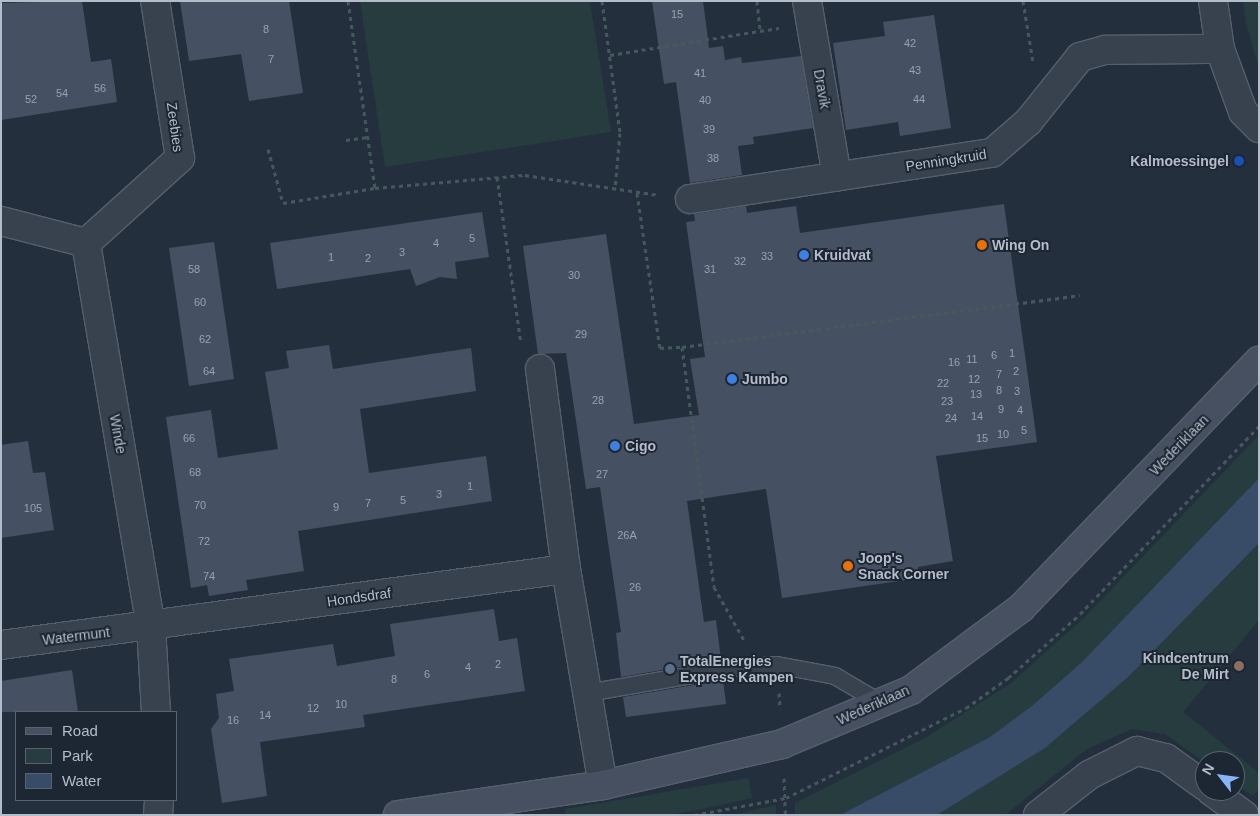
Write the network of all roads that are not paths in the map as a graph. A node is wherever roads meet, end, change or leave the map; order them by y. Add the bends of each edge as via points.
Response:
1 (156, 1) edge
2 (1213, 1) edge
3 (809, 12) edge
4 (1220, 49) junction
5 (1259, 128) edge
6 (837, 176) junction
7 (690, 199) dead end
8 (1, 221) edge
9 (86, 243) junction
10 (1259, 361) edge
11 (540, 369) road end
12 (566, 569) junction
13 (152, 626) junction
14 (1, 645) edge
15 (587, 693) junction
16 (881, 703) junction
17 (156, 711) edge
18 (1195, 779) edge
19 (603, 785) junction
20 (159, 801) edge
21 (1225, 801) edge
22 (158, 815) edge
23 (398, 815) edge
24 (1038, 815) edge
25 (1244, 815) edge

1 - 9 street, Zeebies via 180,158
2 - 4 street
3 - 6 street, Dravik
4 - 5 street via 1243,112
4 - 6 street, Penningkruid via 1105,50 1080,57 1028,122 992,153
6 - 7 street, Penningkruid
8 - 9 street
9 - 13 street, Winde
10 - 16 street, Wederiklaan via 1021,608 910,690
11 - 12 street
12 - 13 street, Hondsdraf
12 - 15 street
13 - 14 street, Watermunt
13 - 17 street, Winde
15 - 16 lane via 734,668 777,665 835,676
15 - 19 street
16 - 19 street, Wederiklaan via 782,744
18 - 24 street via 1166,758 1138,751 1089,775
19 - 23 street, Wederiklaan
20 - 22 street
21 - 25 street

